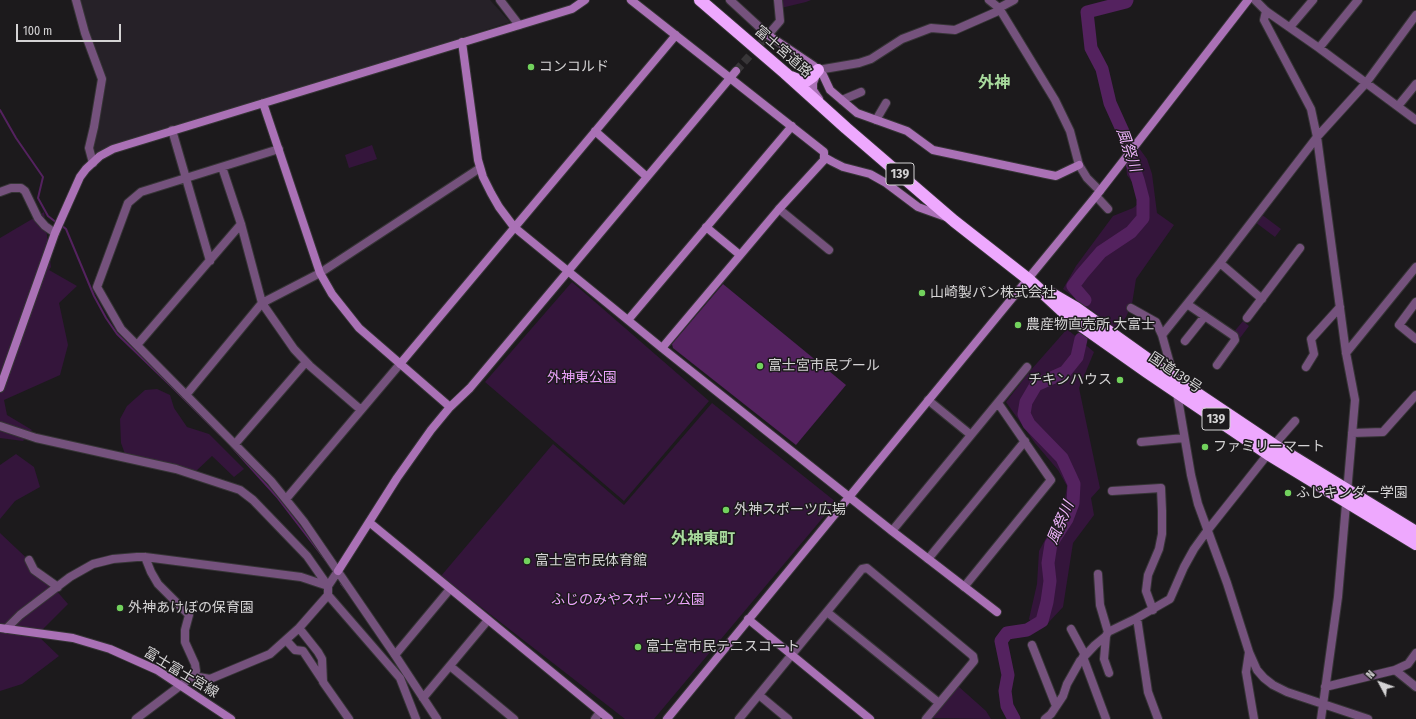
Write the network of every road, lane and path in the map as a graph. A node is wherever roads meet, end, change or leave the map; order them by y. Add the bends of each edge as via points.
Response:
1 (76, 0) edge
2 (500, 0) edge
3 (585, 0) edge
4 (632, 0) edge
5 (700, 0) edge
6 (730, 0) edge
7 (778, 0) edge
8 (989, 0) edge
9 (1014, 0) edge
10 (1248, 0) edge
11 (1254, 0) edge
12 (1313, 0) edge
13 (1358, 0) edge
14 (999, 8) junction
15 (1266, 10) junction
16 (1416, 15) edge
17 (519, 25) junction
18 (1290, 28) junction
19 (676, 35) junction
20 (768, 35) junction
21 (462, 42) junction
22 (1319, 48) junction
23 (818, 70) junction
24 (736, 71) tunnel mouth
25 (785, 73) junction
26 (730, 78) junction
27 (1366, 82) junction
28 (1416, 84) edge
29 (861, 92) dead end
30 (842, 100) junction
31 (263, 103) junction
32 (886, 104) dead end
33 (1398, 106) junction
34 (1416, 119) edge
35 (876, 120) junction
36 (792, 126) junction
37 (846, 128) junction
38 (172, 130) junction
39 (595, 131) junction
40 (1317, 137) junction
41 (279, 149) junction
42 (824, 156) junction
43 (93, 163) junction
44 (1079, 165) junction
45 (222, 167) junction
46 (480, 168) junction
47 (647, 177) junction
48 (186, 178) junction
49 (0, 192) edge
50 (1098, 193) junction
51 (779, 209) junction
52 (1108, 209) dead end
53 (954, 221) junction
54 (241, 224) junction
55 (514, 227) junction
56 (706, 227) junction
57 (55, 233) junction
58 (1300, 248) dead end
59 (829, 250) dead end
60 (740, 255) junction
61 (210, 261) junction
62 (1220, 263) junction
63 (1416, 266) edge
64 (568, 271) junction
65 (320, 273) junction
66 (1028, 279) junction
67 (1262, 299) junction
68 (1416, 302) edge
69 (262, 303) junction
70 (1187, 304) junction
71 (1340, 307) junction
72 (1131, 308) dead end
73 (1205, 316) junction
74 (1247, 318) dead end
75 (628, 320) junction
76 (1162, 334) junction
77 (1416, 339) edge
78 (1185, 341) dead end
79 (136, 345) junction
80 (662, 348) junction
81 (1346, 353) junction
82 (306, 362) junction
83 (400, 364) junction
84 (1216, 365) dead end
85 (1027, 367) dead end
86 (1306, 367) dead end
87 (1174, 378) junction
88 (0, 388) edge
89 (1178, 393) junction
90 (186, 395) junction
91 (1416, 395) edge
92 (928, 400) junction
93 (998, 403) junction
94 (450, 407) junction
95 (361, 410) junction
96 (1295, 421) dead end
97 (0, 426) edge
98 (1352, 433) junction
99 (971, 435) junction
100 (1184, 438) junction
101 (1024, 441) junction
102 (1141, 442) dead end
103 (235, 444) junction
104 (1271, 450) junction
105 (1112, 491) dead end
106 (1347, 496) junction
107 (849, 497) junction
108 (286, 499) junction
109 (369, 522) junction
110 (892, 531) junction
111 (1207, 531) junction
112 (1416, 532) edge
113 (1416, 544) edge
114 (145, 557) junction
115 (928, 559) junction
116 (29, 560) dead end
117 (338, 571) junction
118 (1098, 574) dead end
119 (328, 586) junction
120 (58, 587) junction
121 (964, 587) junction
122 (450, 589) junction
123 (328, 595) junction
124 (1153, 610) junction
125 (827, 612) junction
126 (997, 612) dead end
127 (1137, 618) junction
128 (748, 619) junction
129 (488, 620) junction
130 (299, 628) junction
131 (3, 629) edge
132 (1071, 629) dead end
133 (1107, 634) junction
134 (286, 640) junction
135 (1032, 645) dead end
136 (1249, 652) junction
137 (1416, 653) edge
138 (396, 655) junction
139 (792, 655) junction
140 (1084, 656) junction
141 (450, 666) junction
142 (1395, 670) junction
143 (1109, 673) dead end
144 (194, 676) junction
145 (323, 682) junction
146 (180, 685) junction
147 (1325, 687) junction
148 (1416, 687) edge
149 (759, 695) junction
150 (423, 698) junction
151 (939, 703) junction
152 (1323, 704) junction
153 (1056, 706) junction
154 (600, 712) junction
155 (1356, 717) edge
156 (136, 719) edge
157 (231, 719) edge
158 (350, 719) edge
159 (416, 719) edge
160 (437, 719) edge
161 (514, 719) edge
162 (594, 719) edge
163 (609, 719) edge
164 (667, 719) edge
165 (739, 719) edge
166 (788, 719) edge
167 (870, 719) edge
168 (926, 719) edge
169 (1045, 719) edge
170 (1106, 719) edge
171 (1158, 719) edge
172 (1254, 719) edge
173 (1321, 719) edge
174 (1368, 719) edge

1 - 43 street via 102,79 89,148
2 - 17 street
3 - 17 street via 572,8
4 - 19 street
5 - 25 highway, 富士宮道路 / 139
6 - 20 street
7 - 20 street via 780,21
8 - 14 street
9 - 14 street
10 - 50 street
11 - 15 street
12 - 18 street
13 - 22 street
14 - 23 street via 996,12 955,30 931,28 902,39 860,63
14 - 44 street via 1055,100 1070,132
15 - 18 street
15 - 40 street via 1264,20 1311,110
16 - 27 street
17 - 21 street
18 - 22 street
19 - 26 street
19 - 39 street
20 - 23 street
21 - 31 street
21 - 46 street
22 - 27 street
23 - 25 highway via 806,81
23 - 30 street via 830,90
23 - 37 street via 813,90
24 - 26 street
25 - 37 highway, 富士宮道路 / 139
26 - 36 street
26 - 47 street
27 - 33 street
27 - 40 street
28 - 33 street
29 - 30 street
30 - 35 street via 857,113
31 - 38 street
31 - 41 street
32 - 35 street
33 - 34 street
35 - 44 street via 907,131 933,150 1056,176
36 - 42 street via 824,152
36 - 56 street
37 - 53 highway, 国道139号 / 139
38 - 43 street via 113,149
38 - 48 street
39 - 47 street
39 - 55 street
40 - 62 street
40 - 71 street
41 - 45 street
41 - 65 street
42 - 51 street via 824,160
42 - 53 street via 843,167 870,174 918,207
43 - 57 street via 80,177
44 - 50 street
45 - 48 street
45 - 54 street
46 - 55 street via 499,207
46 - 65 street
47 - 64 street
48 - 61 street
48 - 79 street via 141,192 128,203 97,287 116,322
49 - 57 street via 21,188 44,226
50 - 52 street
50 - 66 street
51 - 59 street
51 - 60 street
53 - 66 highway, 国道139号 / 139
54 - 61 street
54 - 69 street
55 - 64 street
55 - 83 street
56 - 60 street
56 - 75 street
57 - 88 street
58 - 67 street
60 - 80 street
61 - 79 street
62 - 67 street
62 - 70 street
63 - 81 street
64 - 75 street
64 - 94 street via 470,388
65 - 69 street
65 - 83 street via 332,294 359,328
66 - 87 highway, 国道139号 / 139 via 1076,308
66 - 89 highway, 国道139号 / 139 via 1070,317
66 - 92 street
67 - 74 street
68 - 77 street via 1399,325
69 - 82 street
69 - 90 street
70 - 73 street
70 - 76 street
71 - 81 street
71 - 86 street via 1311,339 1314,354
72 - 76 street via 1156,322
73 - 78 street
73 - 84 street via 1234,336 1235,340
75 - 80 street
76 - 87 street
79 - 90 street
80 - 107 street
81 - 98 street via 1355,400
82 - 95 street
82 - 103 street
83 - 94 street
83 - 95 street
85 - 93 street
87 - 104 highway, 国道139号 / 139
89 - 100 street
89 - 104 highway, 国道139号 / 139
90 - 103 street
91 - 98 street via 1383,432
92 - 99 street
92 - 107 street
93 - 99 street
93 - 101 street
94 - 109 street via 415,451
95 - 108 street
96 - 104 street
97 - 119 street via 36,438 176,470 240,490 307,556
98 - 106 street
99 - 110 street
100 - 102 street
100 - 111 street via 1198,504
101 - 115 street
101 - 121 street via 1051,480
103 - 108 street
104 - 106 highway, 国道139号 / 139
104 - 111 street
105 - 124 street via 1161,488 1162,534 1148,575 1146,591
106 - 112 highway, 国道139号 / 139
106 - 113 highway, 国道139号 / 139
106 - 147 street via 1338,597
107 - 110 street
107 - 128 street
108 - 117 street
109 - 117 street
109 - 122 street
110 - 115 street
111 - 124 street via 1184,567 1170,599
111 - 136 street
114 - 119 street via 301,577
114 - 120 street via 113,559 93,564
114 - 144 street via 158,584 189,615 185,642 195,664
115 - 121 street
116 - 120 street via 34,570
117 - 119 street
117 - 138 street
118 - 133 street via 1100,605
119 - 123 street
120 - 131 street
121 - 126 street
122 - 129 street
122 - 138 street
123 - 130 street
123 - 159 street via 400,678
124 - 127 street
125 - 139 street
125 - 151 street
125 - 151 street via 862,569 867,568 973,656 974,661
127 - 133 street
127 - 171 street via 1148,692
128 - 139 street
128 - 164 street
129 - 141 street
129 - 154 street
130 - 134 street
130 - 145 street via 313,644 322,660
131 - 146 street, 富士富士宮線 via 94,643 157,670
132 - 140 street
133 - 140 street
133 - 143 street via 1104,659
134 - 144 street via 270,654 210,679
134 - 145 street via 295,650 303,651
135 - 153 street
136 - 152 street via 1257,670 1273,685
136 - 172 street via 1246,672
137 - 142 street via 1408,664
138 - 150 street
139 - 149 street
139 - 167 street
140 - 153 street
140 - 170 street
141 - 150 street
141 - 161 street
142 - 147 street
142 - 148 street
144 - 146 street
145 - 158 street
146 - 156 street
146 - 157 street, 富士富士宮線
147 - 152 street
149 - 165 street
149 - 166 street
150 - 160 street
151 - 168 street
152 - 155 street
152 - 173 street
153 - 169 street
154 - 162 street
154 - 163 street
155 - 174 street

